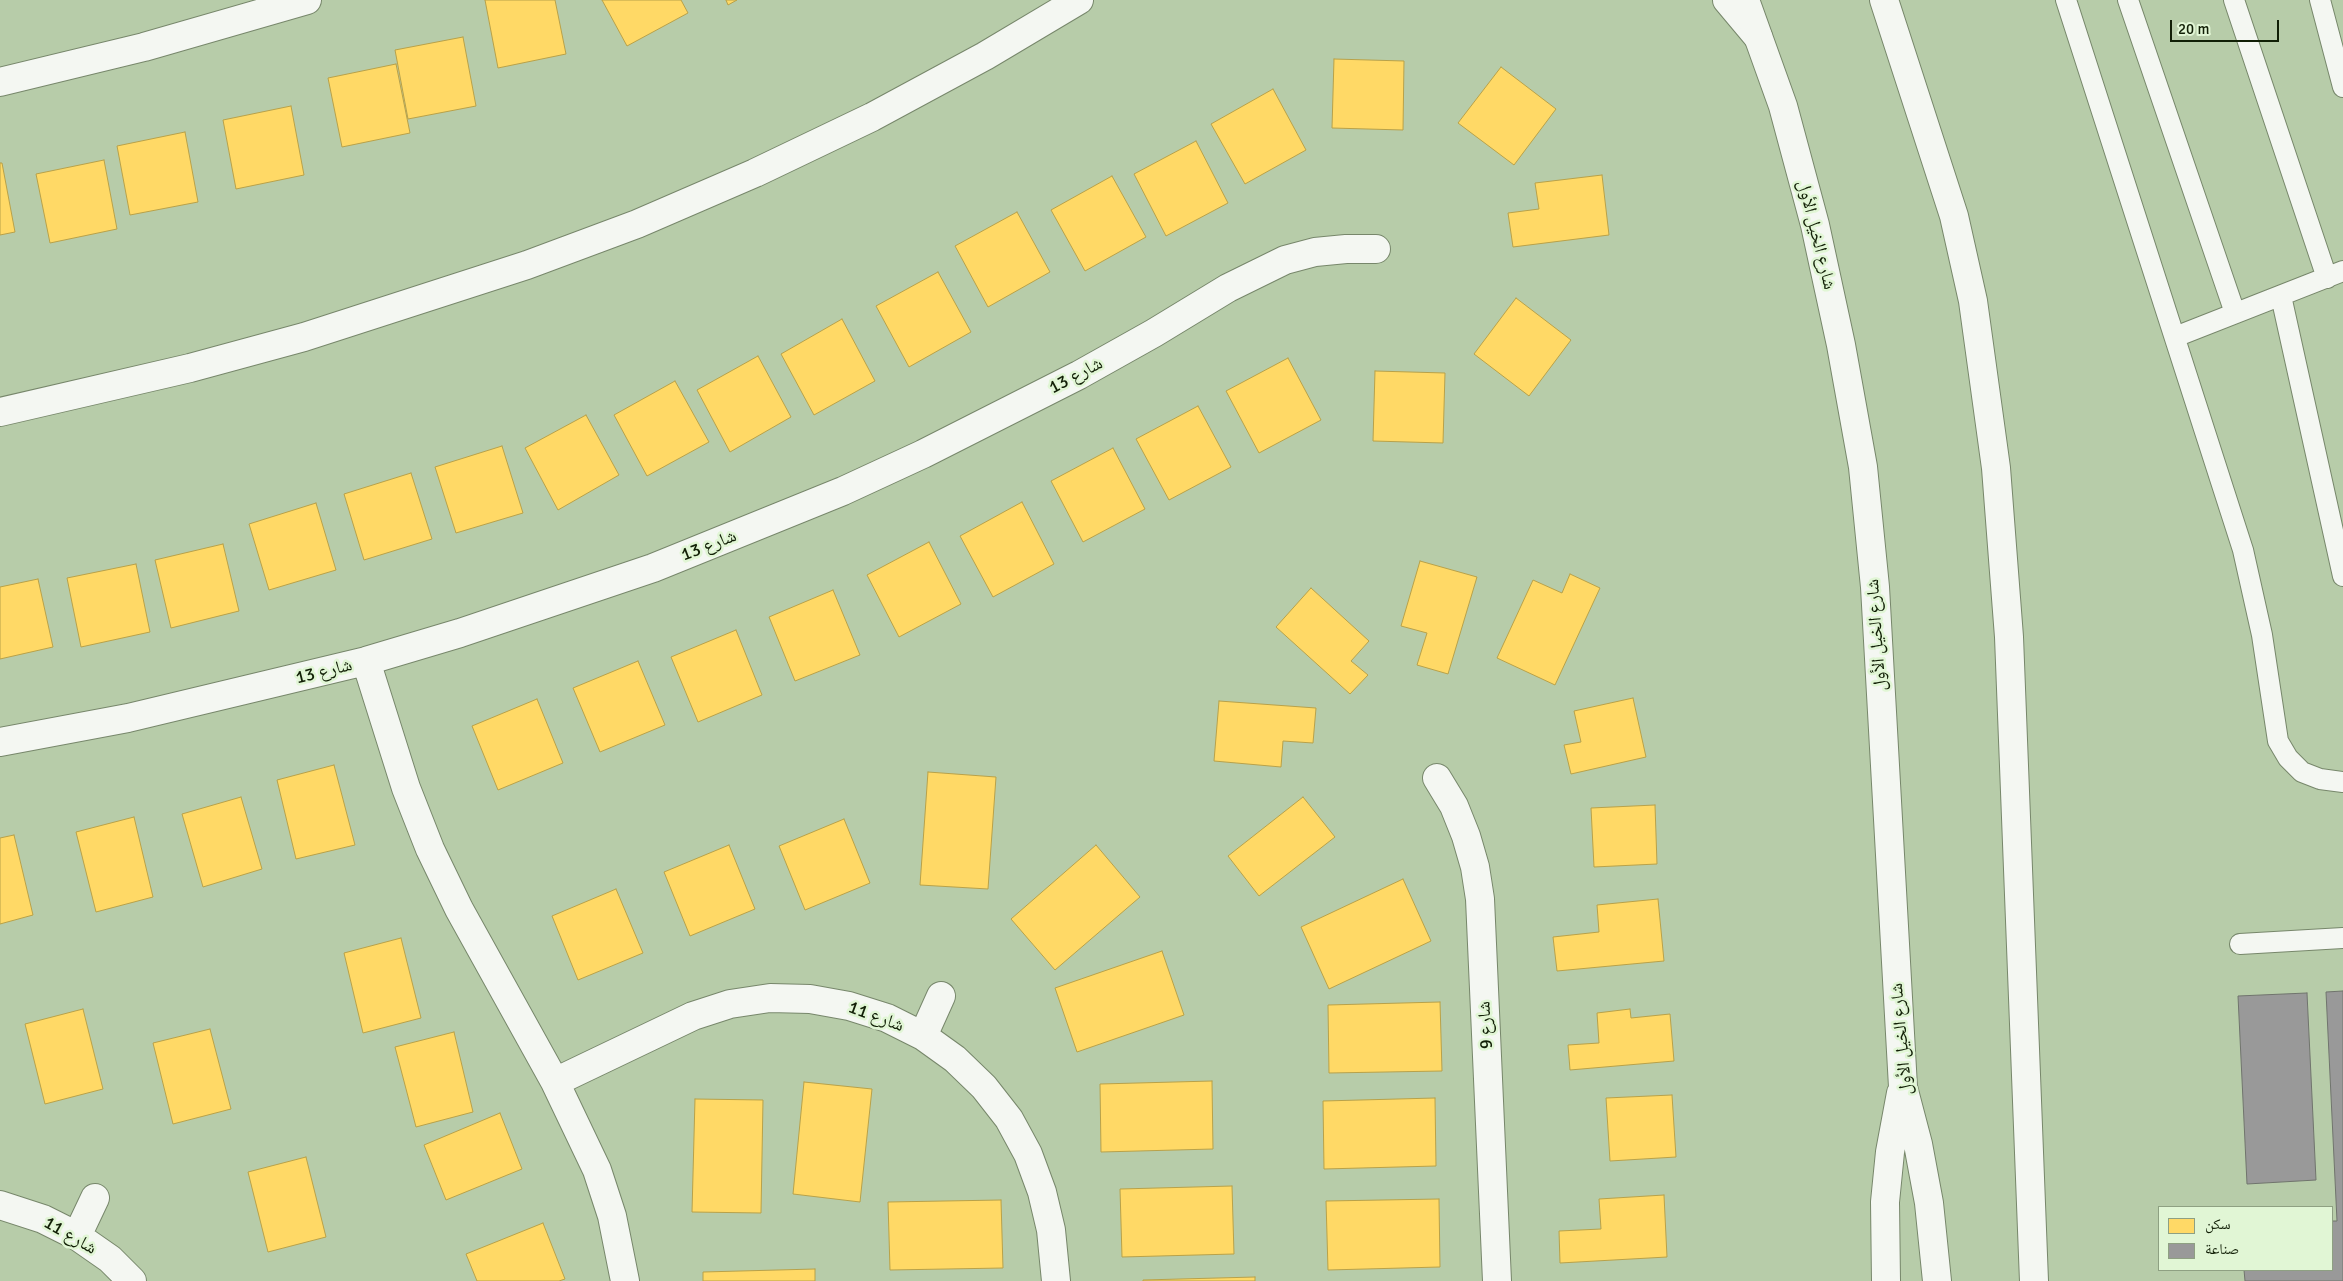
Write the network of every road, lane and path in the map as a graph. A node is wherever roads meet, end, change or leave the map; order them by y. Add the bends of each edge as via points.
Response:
1 (306, 0) edge
2 (1079, 0) edge
3 (1727, 0) edge
4 (1745, 0) edge
5 (1884, 0) edge
6 (2066, 0) edge
7 (2128, 0) edge
8 (2234, 0) edge
9 (2320, 0) edge
10 (1759, 39) junction
11 (0, 82) edge
12 (2343, 87) edge
13 (1376, 249) dead end
14 (2335, 274) edge
15 (2281, 296) junction
16 (2235, 313) junction
17 (2176, 337) junction
18 (0, 412) edge
19 (2343, 576) edge
20 (366, 661) junction
21 (0, 742) edge
22 (1437, 778) dead end
23 (2343, 782) edge
24 (2343, 938) edge
25 (2240, 944) dead end
26 (941, 996) dead end
27 (923, 1036) junction
28 (555, 1082) junction
29 (1903, 1087) junction
30 (95, 1198) dead end
31 (0, 1205) edge
32 (78, 1236) junction
33 (132, 1281) edge
34 (625, 1281) edge
35 (1056, 1281) edge
36 (1497, 1281) edge
37 (1886, 1281) edge
38 (1937, 1281) edge
39 (2034, 1281) edge

1 - 11 street via 144,47
2 - 18 street via 872,117 755,173 628,228 527,265 304,337 190,368
3 - 10 street
4 - 10 street, شارع الخيل الأول
5 - 39 street via 1954,216 1973,301 1996,468 2009,637
6 - 17 lane
7 - 16 lane
8 - 14 lane
9 - 12 lane
10 - 29 street, شارع الخيل الأول via 1783,106 1815,225 1863,467 1875,588
13 - 20 street, شارع 13 via 1316,252 1285,260 1228,288 1154,333 1011,410 843,491 653,568
14 - 15 lane
15 - 16 lane
15 - 19 lane
16 - 17 lane
17 - 23 lane via 2242,550 2262,635 2278,741 2302,772 2320,779
20 - 21 street, شارع 13 via 136,716
20 - 28 street via 406,788 430,849 463,917
22 - 36 street, شارع 9 via 1454,806 1466,836 1480,899
24 - 25 lane
26 - 27 street
27 - 28 street, شارع 11 via 887,1018 849,1006 810,999 770,998 730,1004 693,1016
27 - 35 street, شارع 11 via 984,1087 1009,1119 1028,1154 1051,1230
28 - 34 street via 597,1170 612,1216
29 - 37 street via 1890,1152 1885,1202
29 - 38 street, شارع الخيل الأول via 1929,1203
30 - 32 street
31 - 32 street, شارع 11 via 43,1219
32 - 33 street, شارع 11

